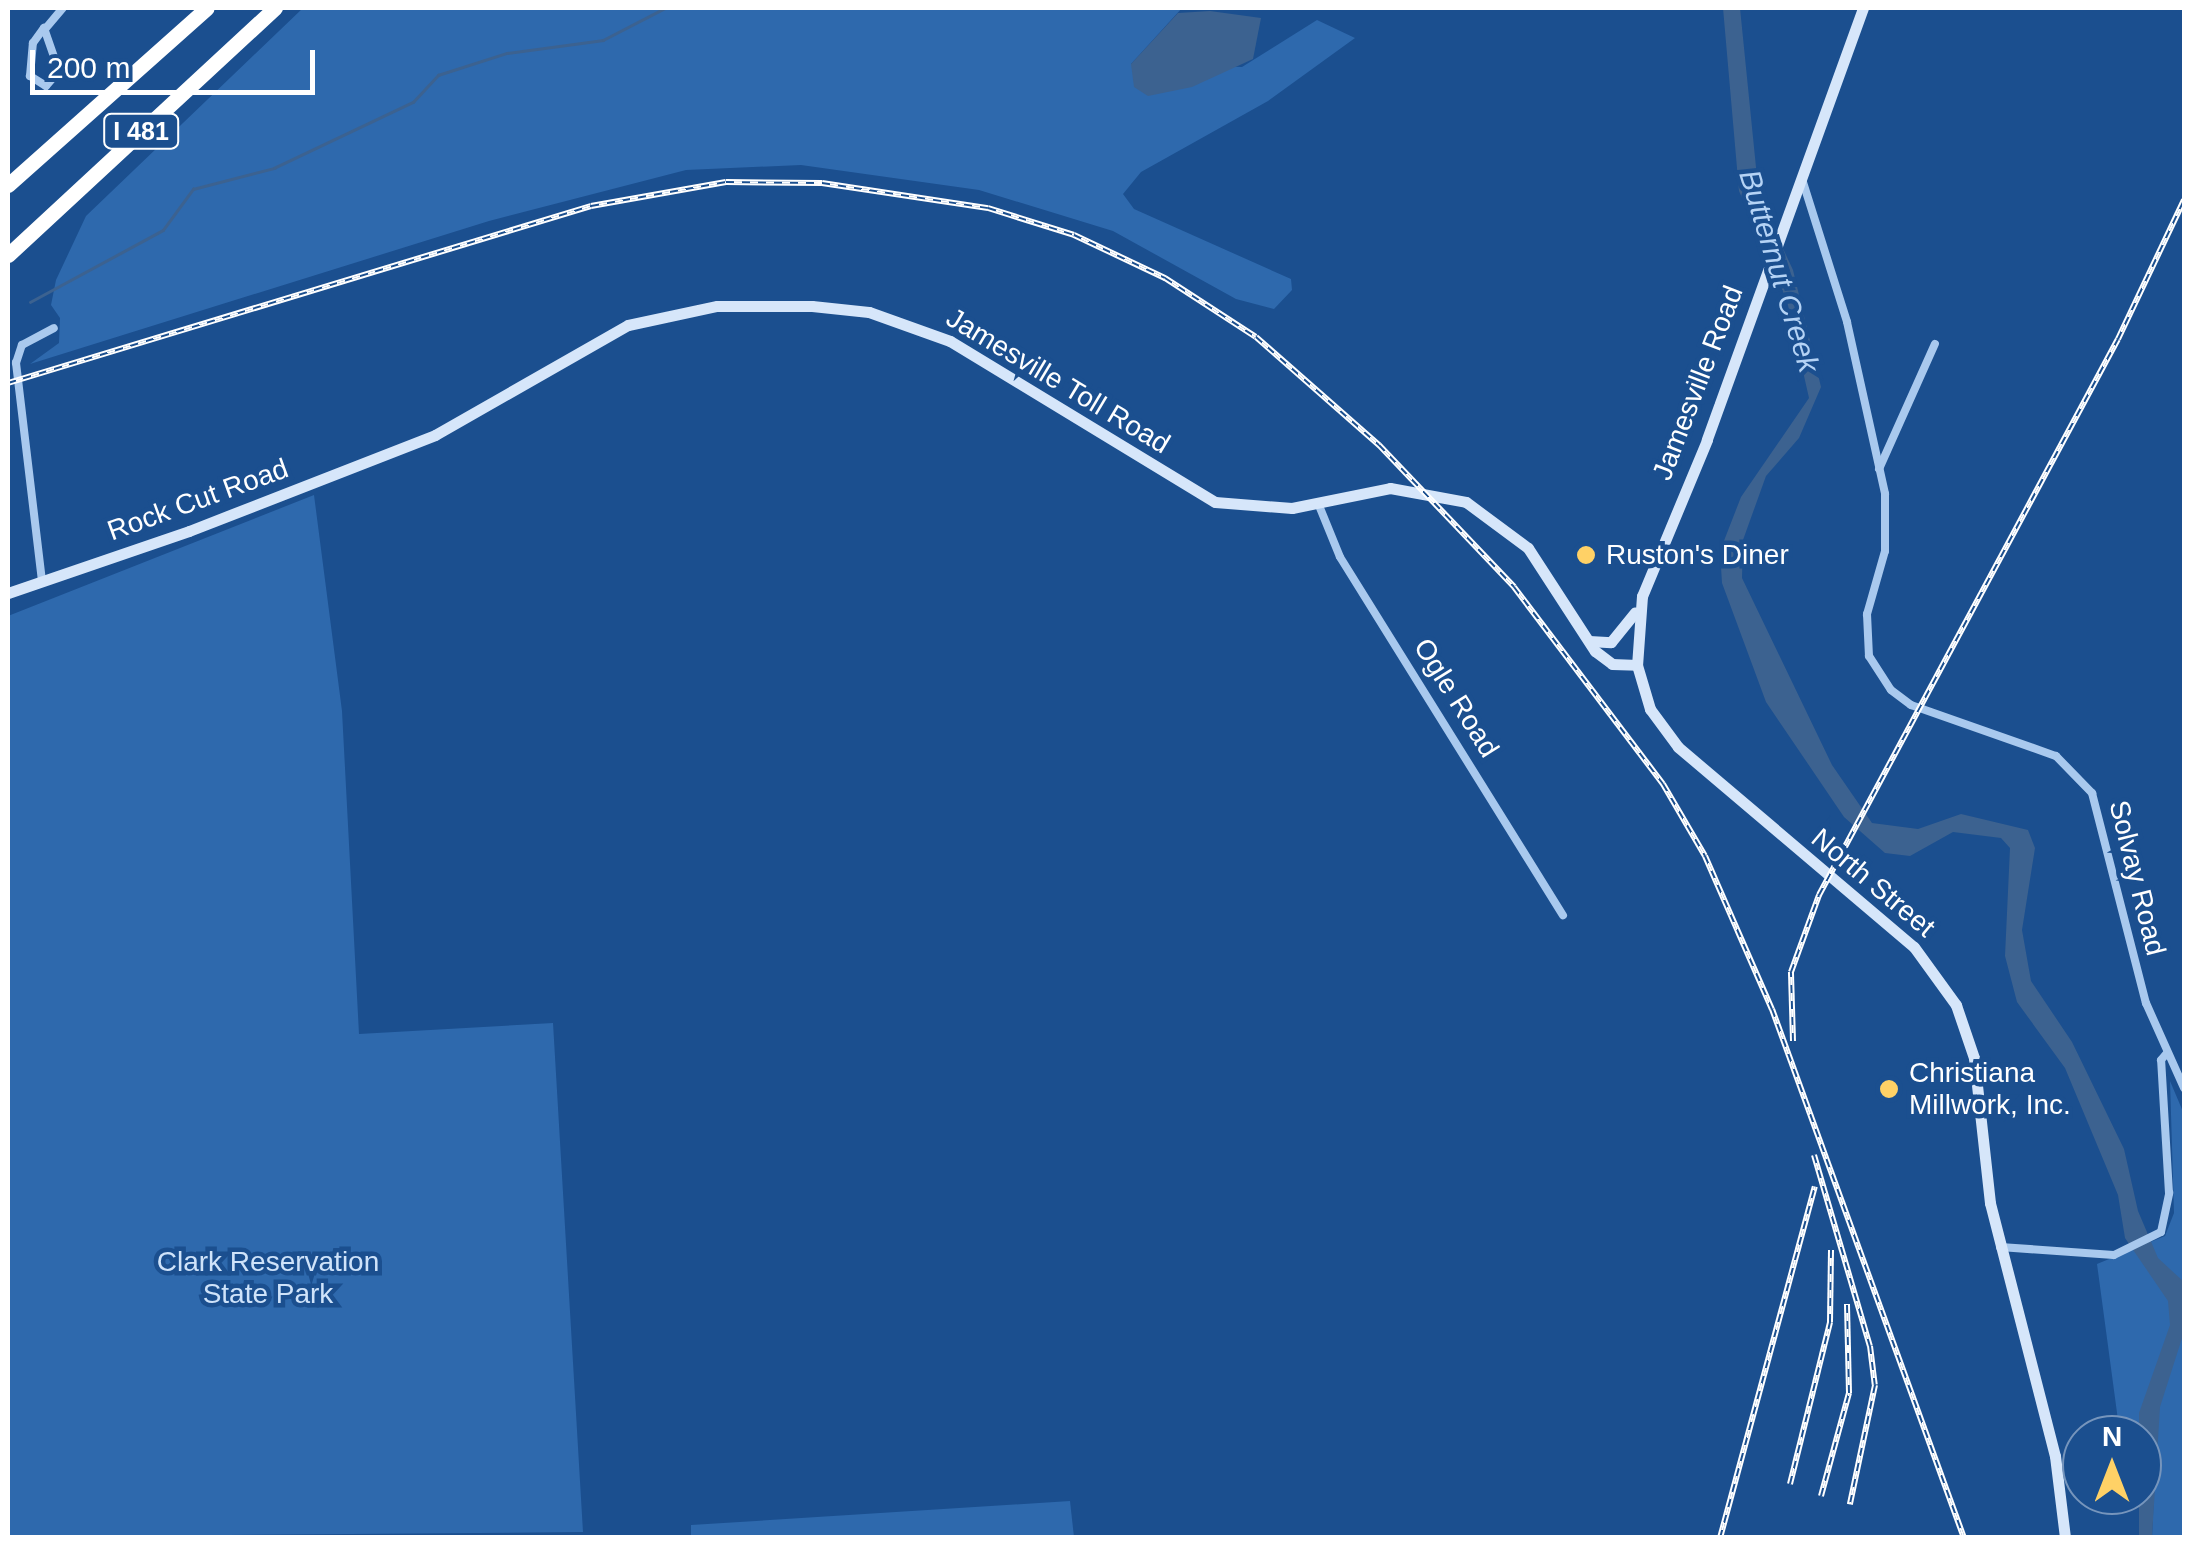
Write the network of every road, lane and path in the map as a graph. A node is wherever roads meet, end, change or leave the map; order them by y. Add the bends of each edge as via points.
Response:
1 (63, 8) edge
2 (207, 8) edge
3 (275, 8) edge
4 (1863, 8) edge
5 (46, 28) junction
6 (1802, 178) junction
7 (8, 185) edge
8 (8, 255) edge
9 (54, 328) dead end
10 (1935, 344) dead end
11 (404, 448) joint
12 (1879, 469) junction
13 (1318, 503) junction
14 (42, 582) junction
15 (8, 593) edge
16 (1642, 596) junction
17 (1589, 641) junction
18 (1637, 665) junction
19 (1563, 915) dead end
20 (2167, 1053) junction
21 (2184, 1088) edge
22 (1999, 1247) junction
23 (2065, 1538) edge

1 - 5 street
2 - 7 highway, I 481
3 - 8 highway, I 481
4 - 6 street, Jamesville Road
5 - 5 street via 33,43 30,73 46,86 59,72
6 - 12 street, Solvay Road via 1859,369
6 - 16 street, Jamesville Road
9 - 14 street via 22,345 16,363
10 - 12 street
11 - 13 street, Jamesville Toll Road via 628,324 717,306 812,306 870,312 950,341 1215,502 1265,510
11 - 14 street, Rock Cut Road
12 - 20 street, Solvay Road via 1887,520 1866,614 1869,656 1891,690 1911,705 2056,756 2092,792 2146,1003
13 - 17 street, Jamesville Toll Road via 1417,489 1472,505 1528,548
13 - 19 street, Ogle Road via 1340,556
14 - 15 street, Rock Cut Road
16 - 17 street via 1621,634 1611,642
16 - 18 street, Jamesville Road
17 - 18 street, Jamesville Toll Road via 1612,664
18 - 22 street, North Street via 1650,708 1678,747 1888,923 1949,993 1974,1058
20 - 21 street, Solvay Road
20 - 22 street, Solvay Road via 2161,1060 2168,1209 2162,1232 2130,1250 2102,1255
22 - 23 street, North Street via 2055,1456

